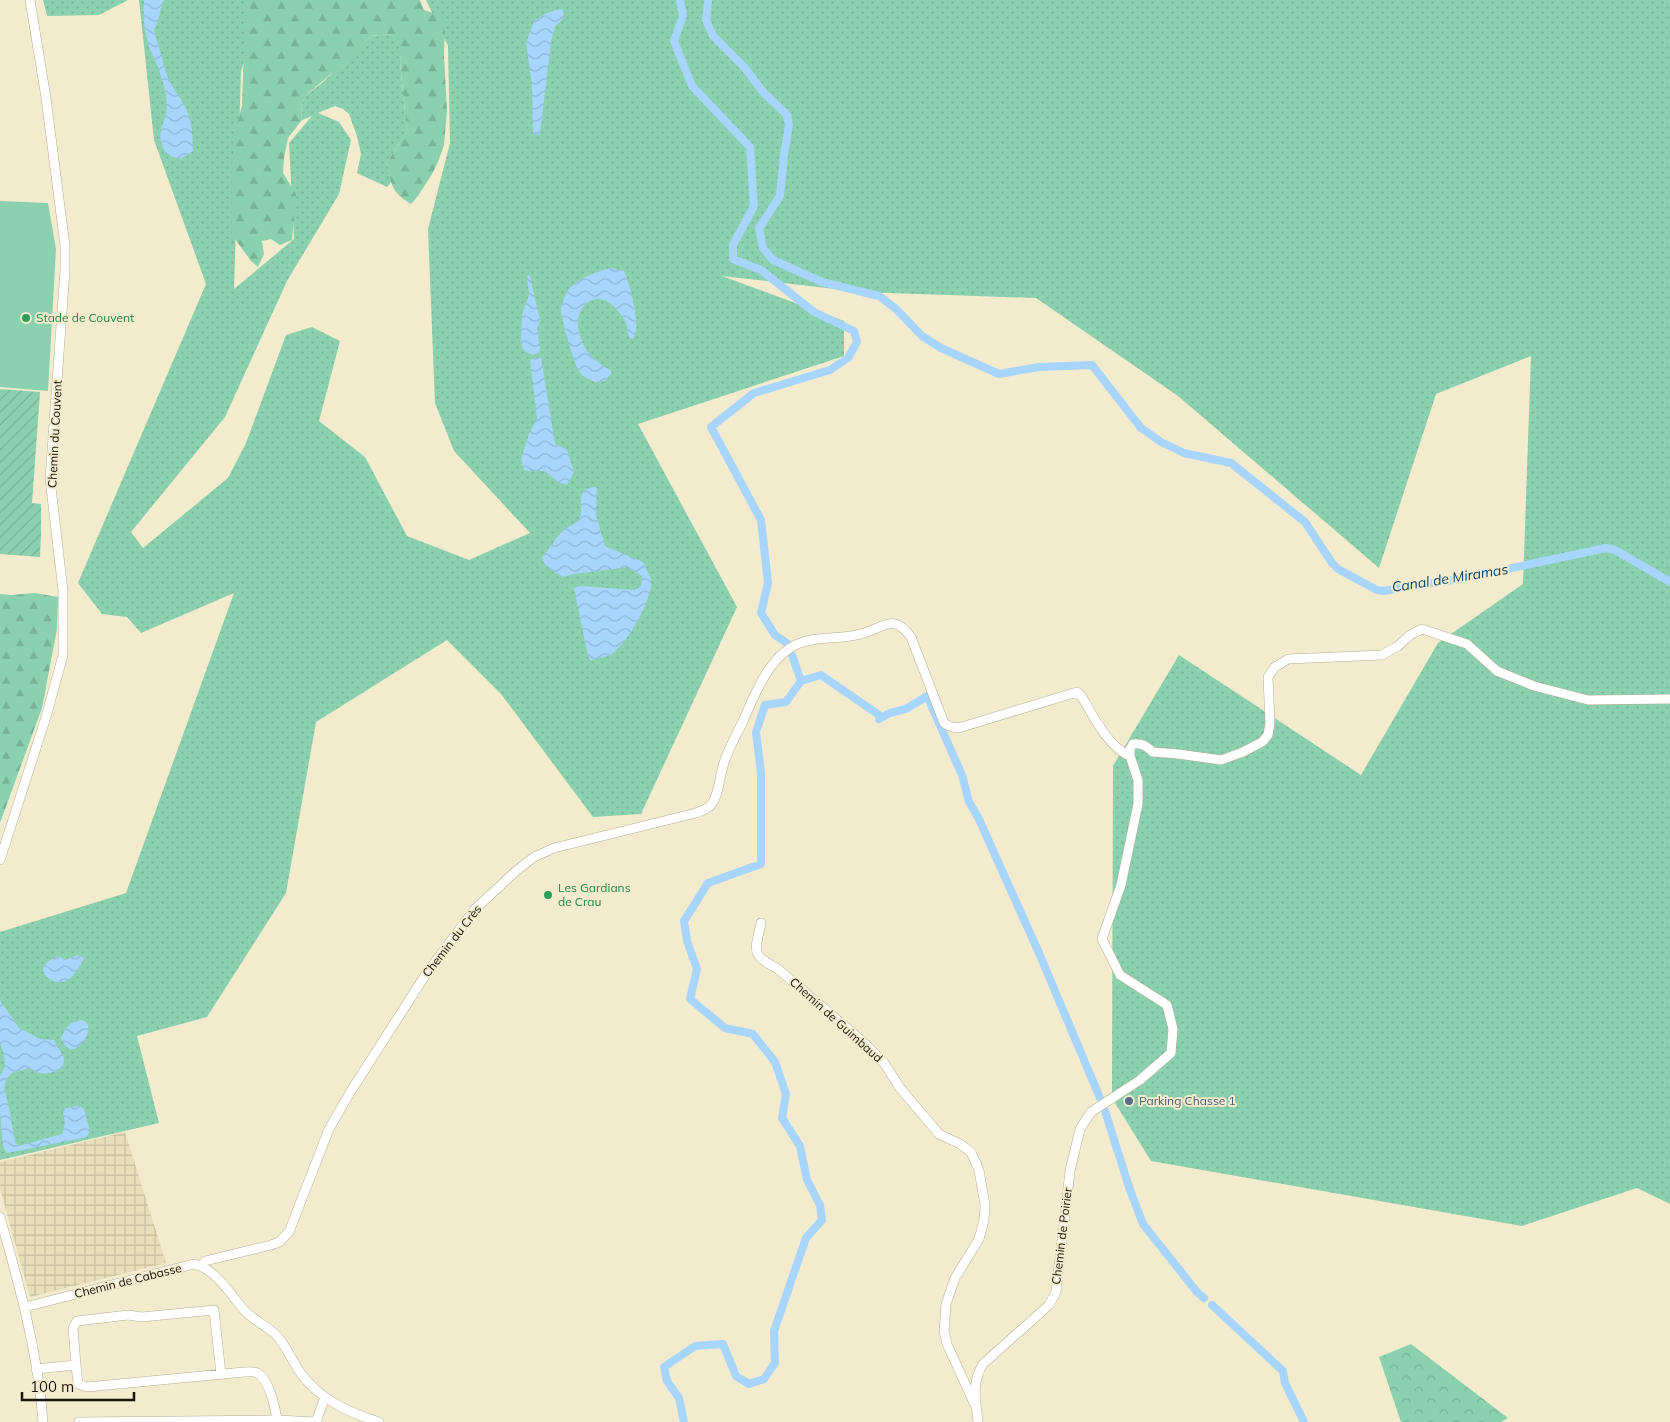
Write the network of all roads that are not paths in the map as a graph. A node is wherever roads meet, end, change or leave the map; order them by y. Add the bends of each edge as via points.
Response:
1 (30, 0) edge
2 (1670, 699) edge
3 (1130, 756) junction
4 (0, 860) edge
5 (761, 923) dead end
6 (0, 1217) edge
7 (201, 1266) junction
8 (25, 1308) junction
9 (76, 1365) junction
10 (36, 1369) junction
11 (221, 1374) junction
12 (325, 1397) junction
13 (976, 1408) junction
14 (78, 1421) dead end
15 (277, 1421) edge
16 (316, 1421) edge
17 (43, 1422) edge
18 (379, 1422) edge
19 (978, 1422) edge

1 - 4 street, Chemin du Couvent via 65,246 66,270 50,479 63,591 64,638 63,655 46,717
2 - 3 street via 1588,700 1534,686 1497,671 1467,644 1422,629 1382,655 1288,659 1275,667 1268,677 1268,735 1243,752 1221,760 1152,752 1140,743 1133,744
3 - 7 street, Chemin du Crès via 1105,734 1077,692 950,728 944,723 911,637 903,627 894,624 863,634 791,647 762,678 725,760 714,801 708,808 554,848 534,857 516,871 475,909 426,974 376,1050 329,1129 289,1232 279,1242 205,1261
3 - 13 street, Chemin de Poirier via 1138,780 1138,804 1121,885 1102,939 1120,975 1167,1005 1173,1030 1171,1053 1140,1080 1091,1112 1080,1129 1070,1171 1056,1292 1050,1306 983,1364 976,1374
5 - 13 street, Chemin de Guimbaud via 755,950 758,956 778,968 862,1041 884,1063 900,1088 939,1134 971,1152 979,1170 986,1205 984,1220 979,1239 955,1278 946,1304 944,1331
6 - 8 street
7 - 8 street, Chemin de Cabasse via 194,1264
7 - 12 street via 207,1268 246,1312 277,1336 303,1376
8 - 10 street
9 - 10 street
9 - 11 street via 78,1384 87,1387
9 - 11 street via 73,1328 77,1321 214,1310
10 - 17 street
11 - 15 street via 257,1373 264,1379 274,1402
12 - 16 street
12 - 18 street via 353,1414
13 - 19 street, Chemin de Poirier
14 - 15 street
15 - 16 street

